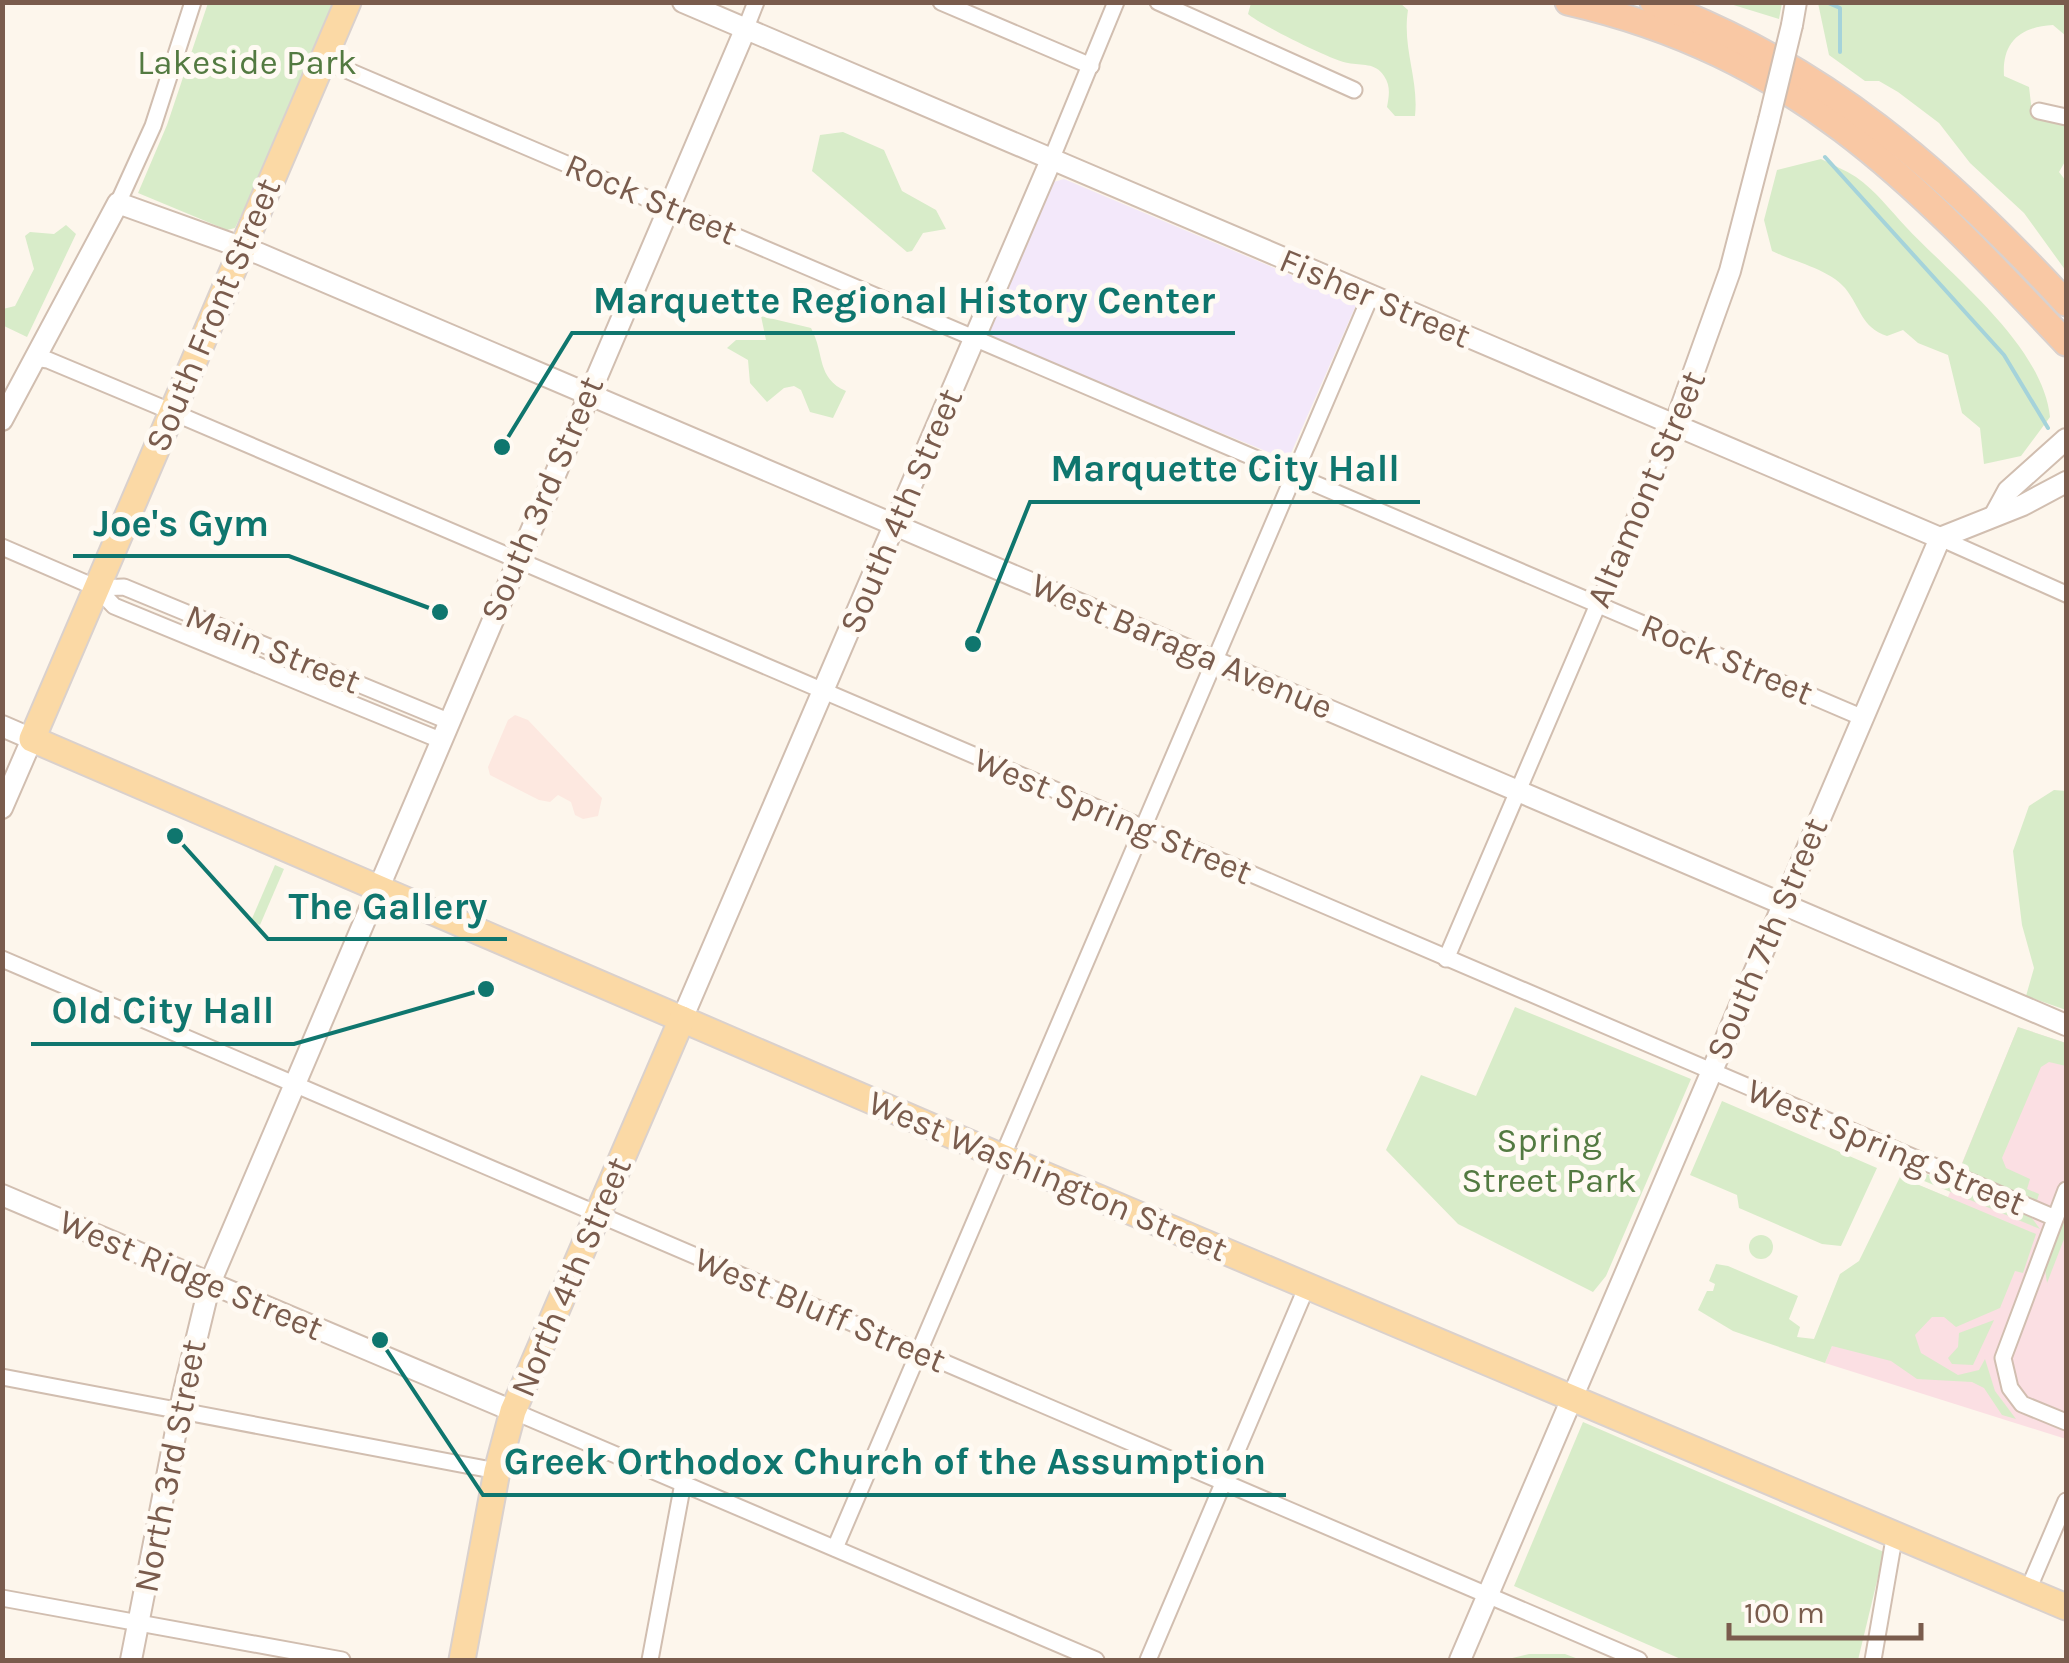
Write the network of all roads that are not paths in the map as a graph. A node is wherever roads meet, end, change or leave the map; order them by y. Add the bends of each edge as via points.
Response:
1 (194, 2) edge
2 (348, 2) edge
3 (684, 2) edge
4 (756, 2) edge
5 (941, 2) edge
6 (1116, 2) edge
7 (1158, 2) edge
8 (1568, 2) edge
9 (1652, 2) edge
10 (1796, 2) edge
11 (745, 30) junction
12 (323, 60) junction
13 (1091, 66) junction
14 (1354, 90) dead end
15 (2039, 111) dead end
16 (2066, 118) edge
17 (1051, 160) junction
18 (118, 203) junction
19 (668, 206) junction
20 (241, 249) junction
21 (1371, 295) junction
22 (2066, 303) edge
23 (976, 338) junction
24 (2066, 343) edge
25 (34, 358) junction
26 (588, 394) junction
27 (173, 412) junction
28 (2, 420) edge
29 (1674, 426) junction
30 (2066, 439) edge
31 (1295, 473) junction
32 (2066, 482) edge
33 (1996, 512) junction
34 (896, 524) junction
35 (1940, 538) junction
36 (2, 546) edge
37 (516, 560) junction
38 (97, 588) junction
39 (2066, 594) edge
40 (1598, 602) junction
41 (1214, 660) junction
42 (823, 691) junction
43 (1861, 717) junction
44 (2, 726) edge
45 (444, 730) junction
46 (32, 739) junction
47 (1519, 790) junction
48 (2, 808) edge
49 (1140, 828) junction
50 (378, 887) junction
51 (1782, 904) junction
52 (2, 959) edge
53 (1446, 959) junction
54 (682, 1019) junction
55 (2066, 1025) edge
56 (1710, 1074) junction
57 (296, 1088) junction
58 (1002, 1157) junction
59 (2066, 1190) edge
60 (2, 1195) edge
61 (598, 1216) junction
62 (2055, 1218) junction
63 (210, 1283) junction
64 (1307, 1286) junction
65 (916, 1351) junction
66 (2, 1377) edge
67 (1575, 1399) junction
68 (180, 1408) junction
69 (513, 1411) junction
70 (2066, 1422) edge
71 (498, 1470) junction
72 (683, 1483) junction
73 (1225, 1484) junction
74 (2066, 1501) edge
75 (1895, 1532) junction
76 (835, 1548) junction
77 (2028, 1590) junction
78 (1487, 1596) junction
79 (2, 1598) edge
80 (2066, 1607) edge
81 (138, 1623) junction
82 (131, 1660) edge
83 (342, 1660) edge
84 (462, 1660) edge
85 (650, 1660) edge
86 (1096, 1660) edge
87 (1148, 1660) edge
88 (1460, 1660) edge
89 (1639, 1660) edge
90 (1873, 1660) edge

1 - 18 street via 153,126
2 - 12 main road, South Front Street
3 - 11 street, Fisher Street
4 - 11 street, South 3rd Street
5 - 13 street
6 - 13 street, South 4th Street
7 - 14 street
8 - 24 highway via 1682,38 1838,123 1922,192
9 - 22 highway via 1778,60 1876,121 1964,196
10 - 29 street, Altamont Street, bridge via 1730,271
11 - 17 street, Fisher Street
11 - 19 street, South 3rd Street
12 - 19 street, Rock Street
12 - 20 main road, South Front Street
13 - 17 street, South 4th Street
15 - 16 street
17 - 21 street, Fisher Street
17 - 23 street, South 4th Street
18 - 20 street, West Baraga Avenue
18 - 25 street
19 - 23 street, Rock Street
19 - 26 street, South 3rd Street
20 - 26 street, West Baraga Avenue
20 - 27 main road, South Front Street
21 - 29 street, Fisher Street
21 - 31 street
23 - 31 street, Rock Street
23 - 34 street, South 4th Street
25 - 27 street, West Spring Street
25 - 28 street
26 - 34 street, West Baraga Avenue
26 - 37 street, South 3rd Street
27 - 37 street, West Spring Street
27 - 38 main road, South Front Street
29 - 35 street, Fisher Street
29 - 40 street, Altamont Street
30 - 33 street via 2008,491
31 - 40 street, Rock Street
31 - 41 street
32 - 33 street via 2014,510
33 - 35 street
34 - 41 street, West Baraga Avenue
34 - 42 street, South 4th Street
35 - 39 street, Fisher Street
35 - 43 street, South 7th Street
36 - 38 street, Main Street
37 - 42 street, West Spring Street
37 - 45 street, South 3rd Street
38 - 45 street, Main Street via 114,606
38 - 46 main road, South Front Street
40 - 43 street, Rock Street
40 - 47 street, Altamont Street
41 - 47 street, West Baraga Avenue
41 - 49 street
42 - 49 street, West Spring Street
42 - 54 street, South 4th Street
43 - 51 street, South 7th Street
44 - 46 street
45 - 50 street, South 3rd Street
46 - 48 street
46 - 50 main road, West Washington Street
47 - 51 street, West Baraga Avenue
47 - 53 street, Altamont Street
49 - 53 street, West Spring Street
49 - 58 street
50 - 54 main road, West Washington Street
50 - 57 street, North 3rd Street
51 - 55 street, West Baraga Avenue
51 - 56 street, South 7th Street
52 - 57 street, West Bluff Street
53 - 56 street, West Spring Street
54 - 58 main road, West Washington Street
54 - 61 main road, North 4th Street
56 - 62 street, West Spring Street
56 - 67 street, South 7th Street
57 - 61 street, West Bluff Street
57 - 63 street, North 3rd Street
58 - 64 main road, West Washington Street
58 - 65 street
59 - 62 street
60 - 63 street, West Ridge Street
61 - 65 street, West Bluff Street
61 - 69 main road, North 4th Street
62 - 70 street via 2009,1334 2003,1368 2022,1404
63 - 68 street, North 3rd Street
63 - 69 street, West Ridge Street
64 - 67 main road, West Washington Street
64 - 73 street
65 - 73 street, West Bluff Street
65 - 76 street
66 - 68 street
67 - 75 main road, West Washington Street
67 - 78 street, South 7th Street
68 - 71 street
68 - 81 street, North 3rd Street
69 - 71 main road, North 4th Street
69 - 72 street, West Ridge Street
71 - 84 main road, North 4th Street
72 - 76 street, West Ridge Street
72 - 85 street
73 - 78 street, West Bluff Street
73 - 87 street
74 - 77 street
75 - 77 main road, West Washington Street
75 - 90 street
76 - 86 street, West Ridge Street
77 - 80 main road, West Washington Street
78 - 88 street, South 7th Street
78 - 89 street, West Bluff Street
79 - 81 street
81 - 82 street, North 3rd Street
81 - 83 street

